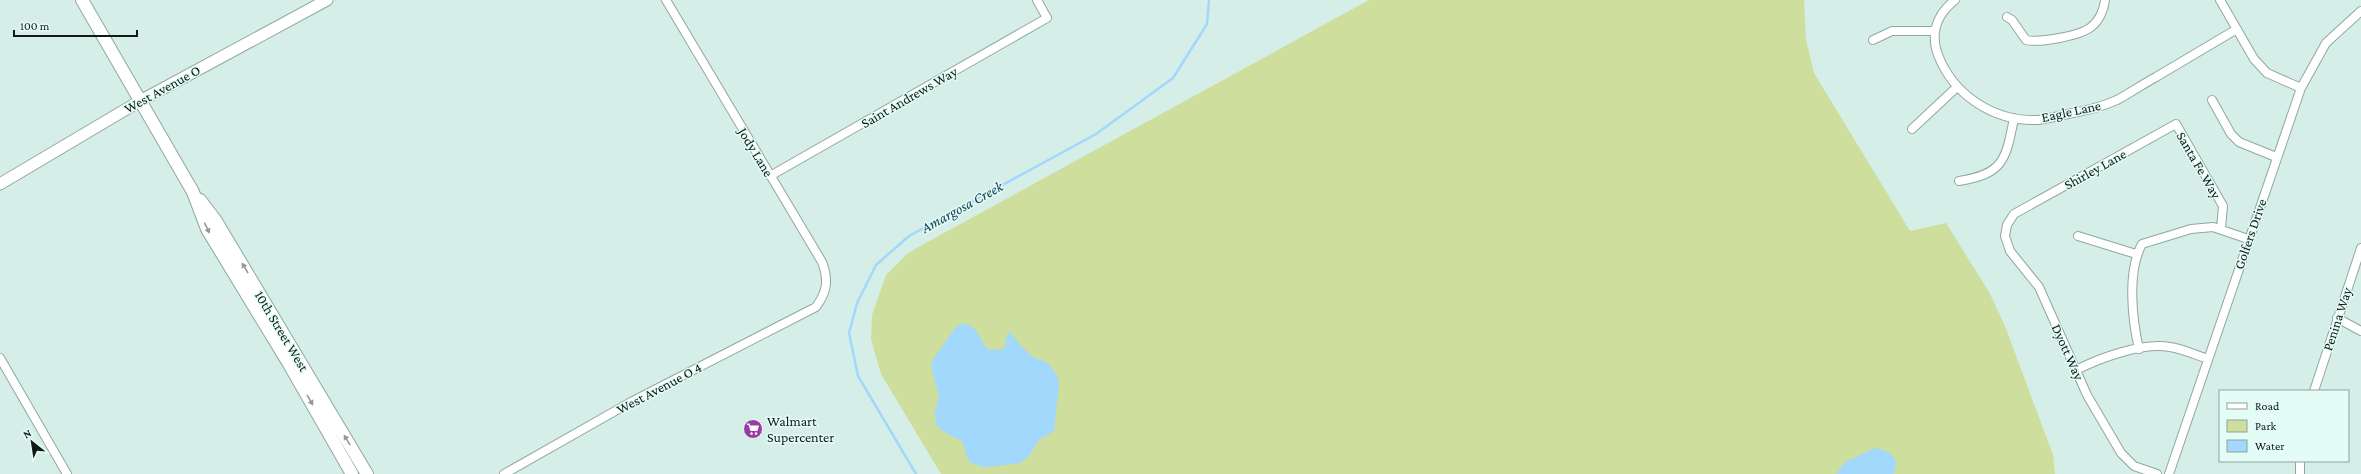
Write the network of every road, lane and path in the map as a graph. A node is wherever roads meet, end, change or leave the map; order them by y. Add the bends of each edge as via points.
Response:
1 (82, 0) edge
2 (327, 0) edge
3 (666, 0) edge
4 (1037, 0) edge
5 (1955, 0) edge
6 (2105, 0) edge
7 (2220, 0) edge
8 (2361, 12) edge
9 (2007, 17) dead end
10 (2237, 29) junction
11 (1935, 31) junction
12 (1873, 40) dead end
13 (1958, 87) junction
14 (2301, 88) junction
15 (2212, 100) dead end
16 (140, 101) junction
17 (2014, 118) junction
18 (2176, 124) joint
19 (1912, 129) dead end
20 (2276, 157) junction
21 (770, 176) junction
22 (1959, 181) dead end
23 (0, 184) edge
24 (193, 192) junction
25 (2014, 214) joint
26 (2221, 229) junction
27 (2078, 236) dead end
28 (2248, 239) junction
29 (2361, 248) edge
30 (2136, 254) junction
31 (816, 307) joint
32 (2337, 318) junction
33 (2361, 331) edge
34 (2140, 349) junction
35 (0, 358) edge
36 (2208, 359) junction
37 (2076, 370) junction
38 (2314, 390) edge
39 (2300, 462) edge
40 (67, 474) edge
41 (352, 474) edge
42 (367, 474) edge
43 (504, 474) edge
44 (2157, 474) edge
45 (2169, 474) edge
46 (2300, 474) edge

1 - 16 main road, 10th Street West
2 - 16 main road, West Avenue O
3 - 21 street, Jody Lane
4 - 21 street, Saint Andrews Way via 1047,18
5 - 11 street via 1945,7
6 - 9 street via 2099,18 2084,32 2035,42 2026,40
7 - 10 street
8 - 14 street, Golfers Drive via 2326,43
10 - 14 street via 2254,59 2267,74
10 - 17 street, Eagle Lane via 2117,100 2095,109 2038,120
11 - 12 street via 1892,31
11 - 13 street, Eagle Lane via 1934,46 1942,65
13 - 17 street, Eagle Lane via 1976,103 1993,113
13 - 19 street
14 - 20 street, Golfers Drive
15 - 20 street via 2231,134 2239,142
16 - 23 main road, West Avenue O
16 - 24 main road, 10th Street West
17 - 22 street via 2008,151 1998,167 1978,178
18 - 25 street, Shirley Lane
18 - 26 street, Santa Fe Way via 2223,206
20 - 28 street, Golfers Drive
21 - 31 street, Jody Lane via 822,262 827,275 826,288
24 -> 41 main road, 10th Street West via 207,229
42 -> 24 main road, 10th Street West via 216,220
25 - 37 street, Dyott Way via 2007,225 2005,236 2010,251 2039,287
26 - 28 street
26 - 30 street via 2191,229 2142,244
27 - 30 street
28 - 36 street, Golfers Drive
29 - 32 street, Penina Way
30 - 34 street via 2134,325
31 - 43 street, West Avenue O 4 via 631,402
32 - 33 street
32 - 38 street, Penina Way
34 - 36 street via 2170,346
34 - 37 street via 2101,357
35 - 40 street
36 - 45 street, Golfers Drive
37 - 44 street, Dyott Way via 2087,395 2121,453 2134,466
39 - 46 street

